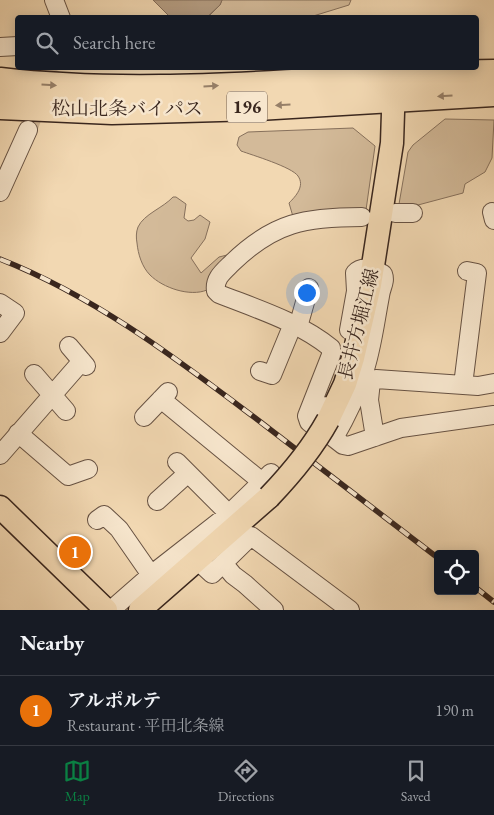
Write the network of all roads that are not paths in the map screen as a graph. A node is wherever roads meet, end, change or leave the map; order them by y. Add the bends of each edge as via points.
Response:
1 (54, 0) edge
2 (59, 15) edge
3 (15, 46) edge
4 (0, 47) edge
5 (494, 73) edge
6 (0, 81) edge
7 (394, 88) junction
8 (494, 94) edge
9 (0, 106) edge
10 (28, 130) tunnel mouth
11 (0, 192) edge
12 (362, 217) dead end
13 (467, 271) dead end
14 (309, 288) dead end
15 (0, 303) edge
16 (296, 325) junction
17 (0, 332) edge
18 (69, 346) dead end
19 (260, 370) dead end
20 (34, 374) dead end
21 (494, 383) edge
22 (463, 385) junction
23 (52, 394) junction
24 (66, 411) dead end
25 (494, 415) edge
26 (144, 417) dead end
27 (325, 428) junction
28 (18, 433) junction
29 (375, 437) junction
30 (0, 455) edge
31 (88, 469) dead end
32 (267, 484) junction
33 (157, 501) dead end
34 (0, 507) edge
35 (229, 514) junction
36 (98, 520) dead end
37 (198, 561) junction
38 (223, 563) junction
39 (151, 575) junction
40 (106, 610) edge
41 (140, 610) edge
42 (274, 610) edge
43 (350, 610) edge

1 - 2 street
3 - 4 street
5 - 7 highway, 松山北条バイパス / 196
6 -> 7 highway, 松山北条バイパス / 196 via 112,88
8 -> 7 highway, 松山北条バイパス / 196
7 -> 9 highway, 松山北条バイパス / 196 via 258,107 112,111
7 - 27 main road, 長井方堀江線 via 392,143 372,270 353,358
10 - 11 street
12 - 16 street via 331,217 293,223 272,232 243,252 219,276 215,286 219,294
13 - 22 street via 477,272
14 - 16 street
15 - 17 street via 15,313
16 - 19 street via 272,375
16 - 27 street via 331,348 332,355 308,416 309,422
18 - 23 street via 84,363
20 - 23 street
21 - 22 street
22 - 29 street via 371,381 369,400
23 - 24 street
23 - 28 street
25 - 29 street via 401,428
26 - 32 street via 165,396
27 - 29 street via 342,445
27 - 32 main road, 長井方堀江線, bridge via 296,468
28 - 30 street
28 - 31 street via 68,476
32 - 35 street
32 - 37 main road, 長井方堀江線
33 - 35 street via 183,468
34 - 40 main road
35 - 39 street
36 - 39 street via 104,515 118,529
37 - 38 street via 212,574
37 - 41 main road, 長井方堀江線
38 - 42 street via 232,575
38 - 43 street via 251,536
39 - 40 street

